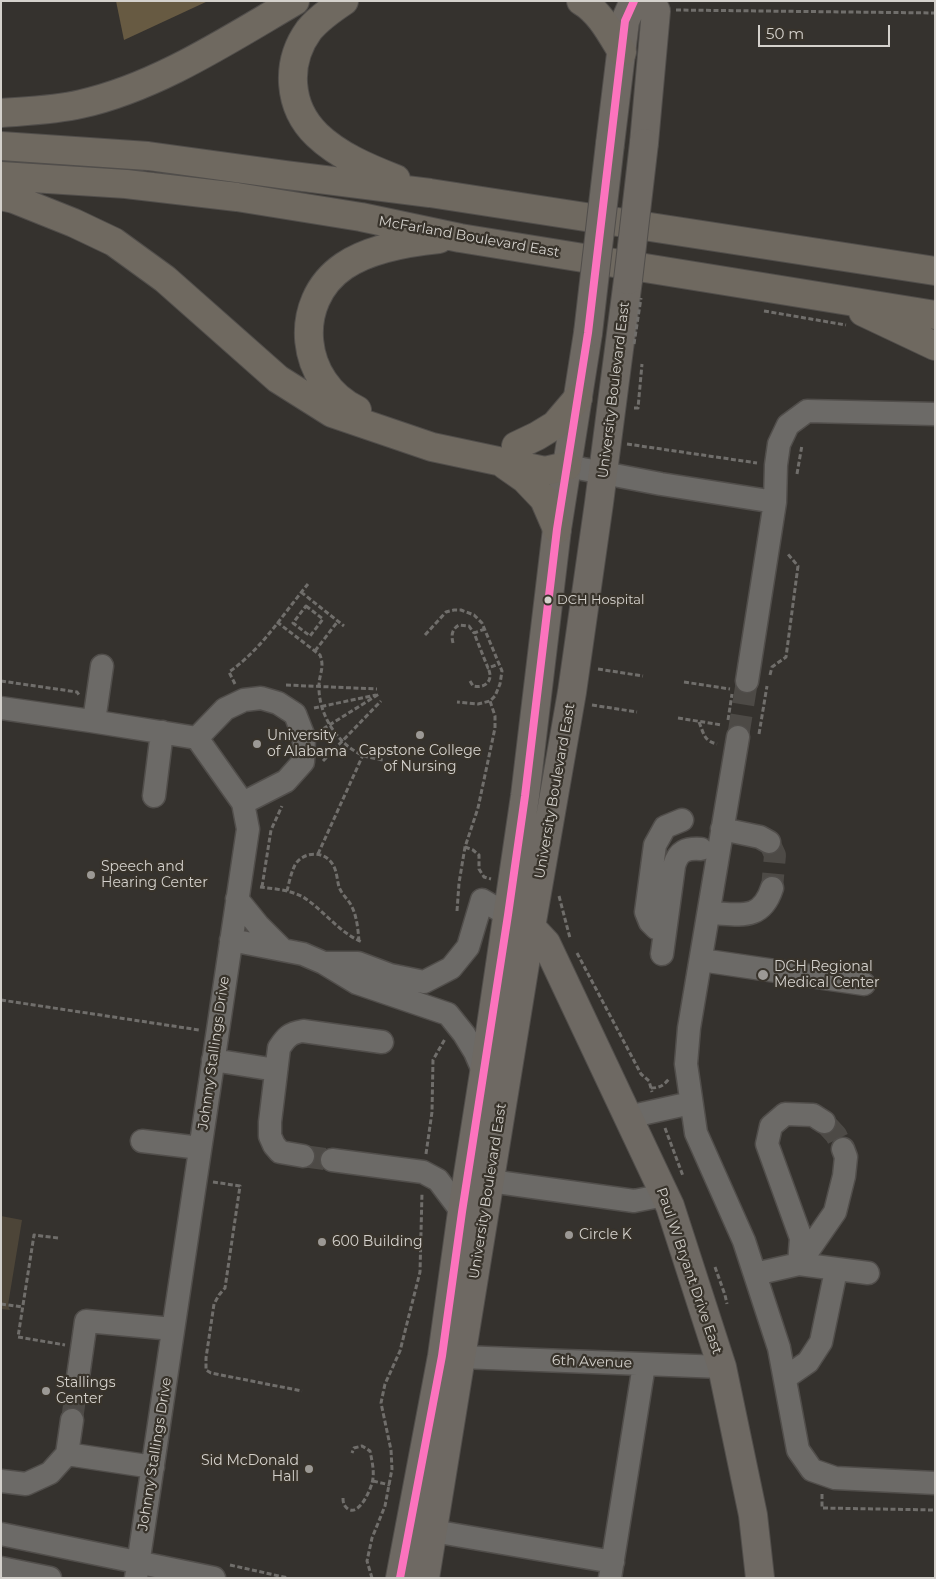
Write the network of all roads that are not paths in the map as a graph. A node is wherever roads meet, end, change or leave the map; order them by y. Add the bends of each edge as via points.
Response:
1 (295, 1) edge
2 (344, 1) edge
3 (581, 1) edge
4 (634, 1) edge
5 (663, 6) edge
6 (622, 52) junction
7 (1, 113) edge
8 (1, 146) edge
9 (1, 176) edge
10 (430, 193) junction
11 (1, 196) edge
12 (460, 238) junction
13 (935, 271) edge
14 (835, 299) junction
15 (935, 315) edge
16 (935, 346) edge
17 (578, 398) junction
18 (935, 414) edge
19 (507, 453) junction
20 (567, 466) junction
21 (603, 472) junction
22 (775, 502) junction
23 (557, 529) junction
24 (102, 666) dead end
25 (749, 685) tunnel mouth
26 (1, 708) edge
27 (94, 721) junction
28 (162, 732) junction
29 (736, 737) tunnel mouth
30 (196, 738) junction
31 (154, 796) dead end
32 (243, 802) junction
33 (682, 820) dead end
34 (722, 829) junction
35 (769, 842) dead end
36 (701, 849) dead end
37 (772, 888) tunnel mouth
38 (238, 891) junction
39 (709, 913) junction
40 (519, 921) junction
41 (656, 928) dead end
42 (231, 940) junction
43 (282, 949) junction
44 (662, 954) dead end
45 (700, 960) junction
46 (324, 963) junction
47 (864, 984) dead end
48 (382, 1042) dead end
49 (213, 1060) junction
50 (276, 1070) junction
51 (484, 1073) junction
52 (691, 1103) junction
53 (628, 1117) junction
54 (824, 1122) tunnel mouth
55 (142, 1141) dead end
56 (200, 1148) junction
57 (843, 1149) tunnel mouth
58 (303, 1156) tunnel mouth
59 (332, 1160) tunnel mouth
60 (490, 1181) junction
61 (666, 1195) junction
62 (462, 1212) junction
63 (799, 1264) junction
64 (868, 1273) dead end
65 (755, 1274) junction
66 (834, 1280) dead end
67 (173, 1328) junction
68 (462, 1357) junction
69 (644, 1365) junction
70 (722, 1367) junction
71 (78, 1377) tunnel mouth
72 (784, 1378) junction
73 (72, 1420) tunnel mouth
74 (67, 1454) junction
75 (153, 1467) junction
76 (1, 1481) edge
77 (935, 1484) edge
78 (433, 1531) junction
79 (1, 1534) edge
80 (1, 1568) edge
81 (137, 1570) edge
82 (611, 1570) edge
83 (50, 1578) edge
84 (214, 1578) edge
85 (400, 1578) edge
86 (425, 1578) edge
87 (760, 1578) edge

1 - 7 highway via 226,42 129,89 81,104
2 - 10 highway via 310,30 298,51 293,88 301,114 318,136 361,166
3 - 6 highway via 602,20
4 - 6 main road, University Boulevard East via 625,21
5 - 21 main road, University Boulevard East, bridge via 656,11 644,144
6 - 17 main road, University Boulevard East, bridge
8 - 10 highway via 148,156
9 - 12 highway, McFarland Boulevard East via 126,184 237,197 360,217
10 - 13 highway
11 - 19 highway via 74,223 114,242 165,279 278,379 332,413 432,447
12 - 14 highway, McFarland Boulevard East
12 - 19 highway via 399,246 354,259 342,267 322,288 313,307 309,328 311,356 327,387 355,410
14 - 15 highway, McFarland Boulevard East
14 - 16 highway
17 - 19 highway via 554,425
17 - 20 main road, University Boulevard East
18 - 22 street via 807,411 788,425 779,444
19 - 20 highway via 545,471
19 - 23 highway via 544,500
20 - 21 street
20 - 23 main road, University Boulevard East
21 - 22 street
21 - 40 main road, University Boulevard East via 572,692
22 - 25 street
23 - 40 main road, University Boulevard East via 525,796
24 - 27 street
26 - 27 street
27 - 28 street
28 - 30 street
28 - 31 street
29 - 34 street
30 - 32 street, Johnny Stallings Drive
30 - 32 street via 225,709 244,700 261,698 278,703 295,714 304,737 303,762 286,782
32 - 38 street, Johnny Stallings Drive via 248,828
33 - 41 street via 665,827 655,845 646,912
34 - 35 street
34 - 39 street
36 - 44 street via 685,850 677,857
37 - 39 street via 762,907 752,913
38 - 42 street, Johnny Stallings Drive
38 - 43 street via 258,925
39 - 45 street
40 - 46 street via 482,900 468,947 451,968 424,982 390,975 358,963
40 - 51 main road, University Boulevard East
40 - 53 main road, Paul W Bryant Drive East via 546,943
40 - 60 main road, University Boulevard East
42 - 43 street
42 - 49 street, Johnny Stallings Drive
43 - 46 street
45 - 47 street
45 - 52 street via 686,1064
46 - 51 street via 357,983 448,1014 464,1034
48 - 50 street via 293,1032 279,1048
49 - 50 street
49 - 56 street, Johnny Stallings Drive
50 - 58 street via 270,1136 280,1152
51 - 62 main road, University Boulevard East
52 - 53 street
52 - 65 street via 696,1133 744,1241
53 - 61 main road, Paul W Bryant Drive East
54 - 63 street via 813,1115 785,1114 771,1126 767,1144 801,1238
55 - 56 street
56 - 67 street, Johnny Stallings Drive
57 - 63 street via 846,1157 844,1176 834,1212
59 - 62 street via 423,1172 438,1180
60 - 61 street via 634,1201
60 - 68 main road, University Boulevard East
61 - 70 main road, Paul W Bryant Drive East
62 - 85 main road, University Boulevard East via 442,1356
63 - 64 street
63 - 65 street
65 - 72 street via 779,1348
66 - 72 street via 821,1342 808,1362
67 - 71 street via 86,1321
67 - 75 street, Johnny Stallings Drive
68 - 69 street, 6th Avenue
68 - 78 main road, University Boulevard East
69 - 70 street, 6th Avenue
69 - 82 street
70 - 87 main road, Paul W Bryant Drive East via 753,1515
72 - 77 street via 798,1450 812,1470 835,1478
73 - 74 street
74 - 75 street
74 - 76 street via 50,1473 26,1484
75 - 81 street, Johnny Stallings Drive
78 - 82 street
78 - 86 main road, University Boulevard East
79 - 81 street
80 - 83 street
81 - 84 street

